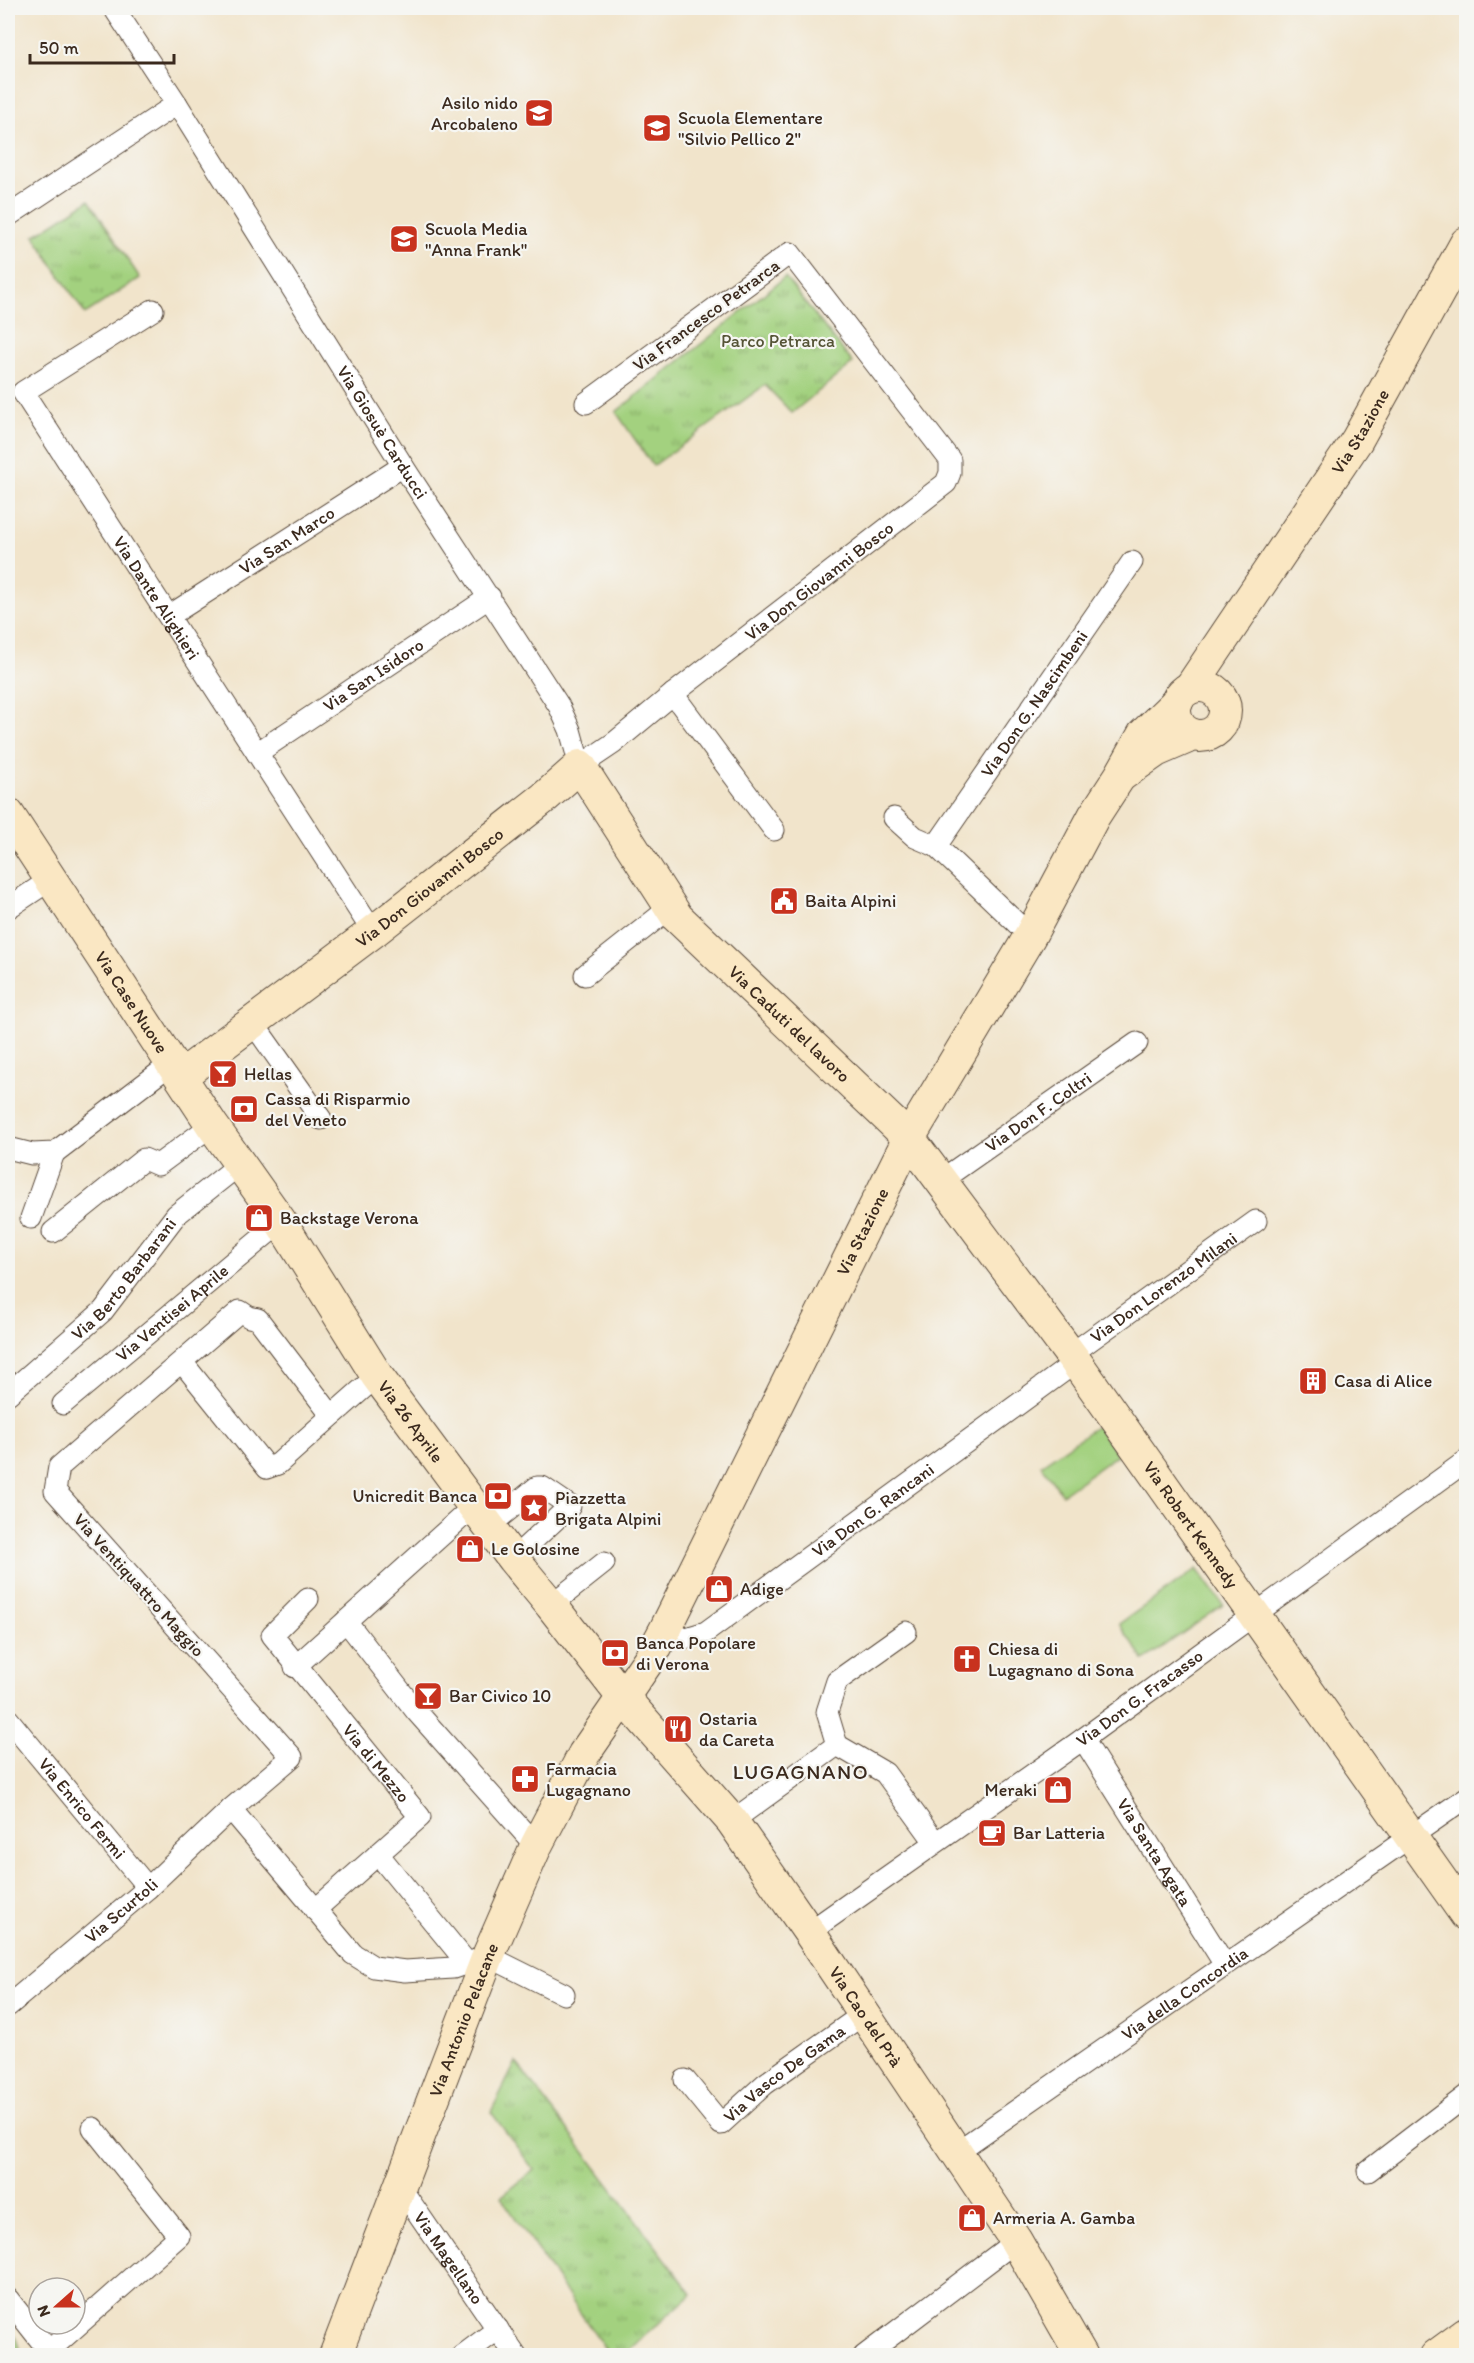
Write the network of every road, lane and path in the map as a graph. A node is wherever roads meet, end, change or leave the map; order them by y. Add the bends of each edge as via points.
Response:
1 (114, 8) edge
2 (177, 104) junction
3 (8, 216) edge
4 (1467, 243) edge
5 (153, 310) dead end
6 (586, 403) dead end
7 (950, 459) joint
8 (403, 466) junction
9 (1132, 562) dead end
10 (490, 597) junction
11 (1241, 611) junction
12 (169, 616) junction
13 (673, 694) junction
14 (1183, 695) junction
15 (1221, 696) junction
16 (1193, 735) junction
17 (257, 753) junction
18 (580, 766) junction
19 (1120, 776) junction
20 (8, 814) edge
21 (894, 818) dead end
22 (774, 830) dead end
23 (936, 846) junction
24 (50, 880) junction
25 (8, 908) edge
26 (671, 908) junction
27 (373, 932) junction
28 (1030, 936) junction
29 (585, 975) dead end
30 (253, 1023) junction
31 (1137, 1043) dead end
32 (177, 1070) junction
33 (321, 1119) dead end
34 (212, 1125) junction
35 (909, 1138) junction
36 (8, 1148) edge
37 (54, 1153) junction
38 (239, 1165) junction
39 (940, 1181) junction
40 (31, 1218) dead end
41 (1256, 1221) dead end
42 (281, 1222) junction
43 (52, 1232) dead end
44 (1073, 1358) junction
45 (182, 1362) junction
46 (377, 1376) junction
47 (8, 1394) edge
48 (63, 1404) dead end
49 (335, 1413) junction
50 (1467, 1461) edge
51 (482, 1516) junction
52 (513, 1559) junction
53 (604, 1563) dead end
54 (308, 1599) dead end
55 (551, 1605) junction
56 (1254, 1613) junction
57 (346, 1621) junction
58 (665, 1630) junction
59 (906, 1632) dead end
60 (295, 1666) junction
61 (622, 1696) junction
62 (10, 1727) edge
63 (1083, 1739) junction
64 (837, 1745) junction
65 (1467, 1798) edge
66 (231, 1809) junction
67 (732, 1821) junction
68 (1411, 1835) junction
69 (935, 1842) junction
70 (536, 1846) junction
71 (378, 1854) junction
72 (148, 1888) junction
73 (315, 1910) junction
74 (1467, 1915) edge
75 (809, 1932) junction
76 (477, 1959) junction
77 (1225, 1965) junction
78 (564, 1994) dead end
79 (8, 2006) edge
80 (865, 2013) junction
81 (685, 2080) dead end
82 (1467, 2096) edge
83 (93, 2128) dead end
84 (958, 2151) junction
85 (1368, 2171) dead end
86 (400, 2187) junction
87 (1016, 2241) junction
88 (8, 2299) edge
89 (498, 2329) junction
90 (1467, 2334) edge
91 (48, 2354) edge
92 (335, 2355) edge
93 (462, 2355) edge
94 (516, 2355) edge
95 (864, 2355) edge
96 (1082, 2355) edge
97 (1436, 2355) edge

1 - 2 street, Via Giosuè Carducci
2 - 3 street
2 - 8 street, Via Giosuè Carducci
4 - 11 main road, Via Stazione via 1357,440
5 - 12 street, Via Dante Alighieri via 23,392
6 - 7 street, Via Francesco Petrarca via 790,253
7 - 13 street, Via Don Giovanni Bosco via 946,483
8 - 10 street, Via Giosuè Carducci
8 - 12 street, Via San Marco
9 - 23 street, Via Don G. Nascimbeni
10 - 17 street, Via San Isidoro
10 - 18 street, Via Giosuè Carducci via 559,706
11 - 14 main road, Via Stazione
11 - 15 main road, Via Stazione via 1224,667
12 - 17 street, Via Dante Alighieri
13 - 18 street, Via Don Giovanni Bosco
13 - 22 street
14 - 15 main road via 1207,686
14 - 16 main road via 1175,710 1180,726
14 - 19 main road, Via Stazione via 1143,735
15 - 16 main road, Via Stazione via 1226,713 1223,722 1211,734
16 - 19 main road, Via Stazione via 1156,752
17 - 27 street, Via Dante Alighieri
18 - 26 main road, Via Caduti del lavoro
18 - 27 main road, Via Don Giovanni Bosco
19 - 28 main road, Via Stazione via 1094,816
20 - 24 main road, Via Case Nuove
21 - 23 street via 915,837
23 - 28 street
24 - 25 street
24 - 32 main road, Via Case Nuove
26 - 29 street
26 - 35 main road, Via Caduti del lavoro
27 - 30 main road, Via Don Giovanni Bosco
28 - 35 main road, Via Stazione
30 - 32 main road, Via Don Giovanni Bosco
30 - 33 street
31 - 39 street, Via Don F. Coltri
32 - 34 main road, Via Case Nuove
32 - 37 street
34 - 38 main road, Via Case Nuove
34 - 43 street via 158,1165 144,1159
35 - 39 main road, Via Robert Kennedy
35 - 58 main road, Via Stazione
36 - 37 street via 32,1154
37 - 40 street
38 - 42 main road, Via Case Nuove
38 - 47 street, Via Berto Barbarani via 176,1215 104,1311
39 - 44 main road, Via Robert Kennedy
41 - 44 street, Via Don Lorenzo Milani
42 - 46 main road, Via 26 Aprile
42 - 48 street, Via Ventisei Aprile
44 - 56 main road, Via Robert Kennedy
44 - 58 street, Via Don G. Rancani via 706,1632 686,1638
45 - 49 street, Via Ventiquattro Maggio via 240,1311 258,1318 328,1411
45 - 49 street via 267,1468 278,1464
45 - 66 street, Via Ventiquattro Maggio via 59,1467 55,1491 292,1757
46 - 49 street
46 - 51 main road, Via 26 Aprile
50 - 56 street, Via Don G. Fracasso
51 - 52 main road, Via 26 Aprile
51 - 52 street via 537,1487 570,1506
51 - 57 street
52 - 55 main road, Via 26 Aprile
53 - 55 street
54 - 60 street, Via di Mezzo via 272,1635
55 - 61 main road, Via 26 Aprile
56 - 63 street, Via Don G. Fracasso
56 - 68 main road, Via Robert Kennedy
57 - 60 street
57 - 70 street via 416,1711
58 - 61 main road, Via Stazione
59 - 64 street via 837,1681 826,1712
60 - 71 street, Via di Mezzo via 420,1817
61 - 67 main road, Via Cao del Prà
61 - 70 main road, Via Antonio Pelacane via 584,1754
62 - 72 street, Via Enrico Fermi
63 - 69 street, Via Don G. Fracasso
63 - 77 street, Via Santa Agata
64 - 67 street
64 - 69 street via 885,1773
65 - 68 street, Via della Concordia
66 - 72 street, Via Scurtoli
66 - 73 street
67 - 75 main road, Via Cao del Prà
68 - 74 main road, Via Robert Kennedy
68 - 77 street, Via della Concordia
69 - 75 street, Via Don G. Fracasso
70 - 76 main road, Via Antonio Pelacane
71 - 73 street, Via di Mezzo
71 - 76 street
72 - 79 street, Via Scurtoli
73 - 76 street via 353,1954 374,1967 405,1971 453,1968
75 - 80 main road, Via Cao del Prà
76 - 78 street
76 - 86 main road, Via Antonio Pelacane
77 - 84 street, Via della Concordia
80 - 81 street, Via Vasco De Gama via 765,2084 721,2124
80 - 84 main road, Via Cao del Prà
82 - 85 street
83 - 91 street via 179,2236
84 - 87 main road, Via Cao del Prà
86 - 89 street, Via Magellano
86 - 92 main road, Via Antonio Pelacane
87 - 95 street
87 - 96 main road, Via Cao del Prà
88 - 91 street
89 - 93 street
89 - 94 street, Via Magellano
90 - 97 main road

